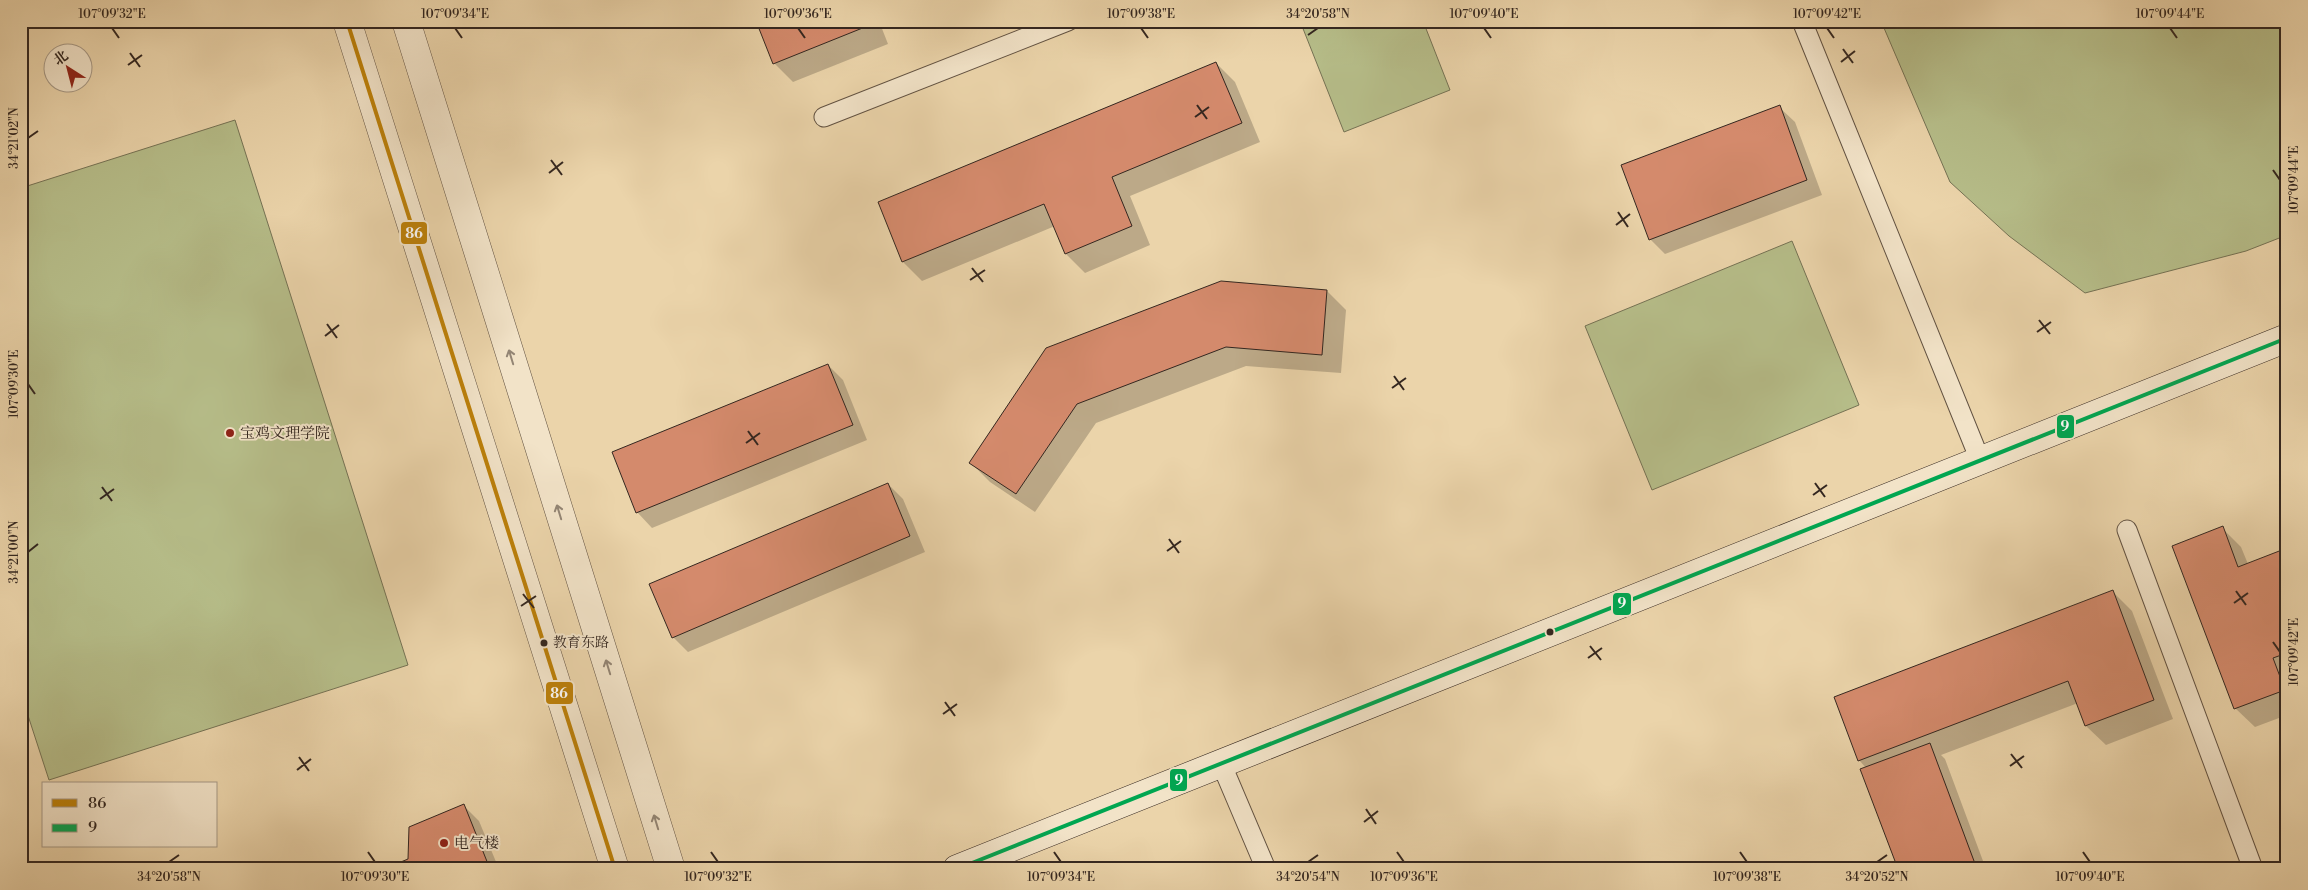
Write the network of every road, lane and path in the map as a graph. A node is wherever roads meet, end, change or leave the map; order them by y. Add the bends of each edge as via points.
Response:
1 (347, 21) edge
2 (406, 21) edge
3 (1068, 21) edge
4 (1802, 21) edge
5 (824, 117) dead end
6 (2287, 338) edge
7 (1980, 460) junction
8 (2127, 530) dead end
9 (1221, 763) junction
10 (615, 869) edge
11 (670, 869) edge
12 (957, 869) edge
13 (1266, 869) edge
14 (2253, 869) edge

1 - 10 street
11 -> 2 street
3 - 5 lane
4 - 7 lane
6 - 7 street
7 - 9 street
8 - 14 lane
9 - 12 street
9 - 13 lane

